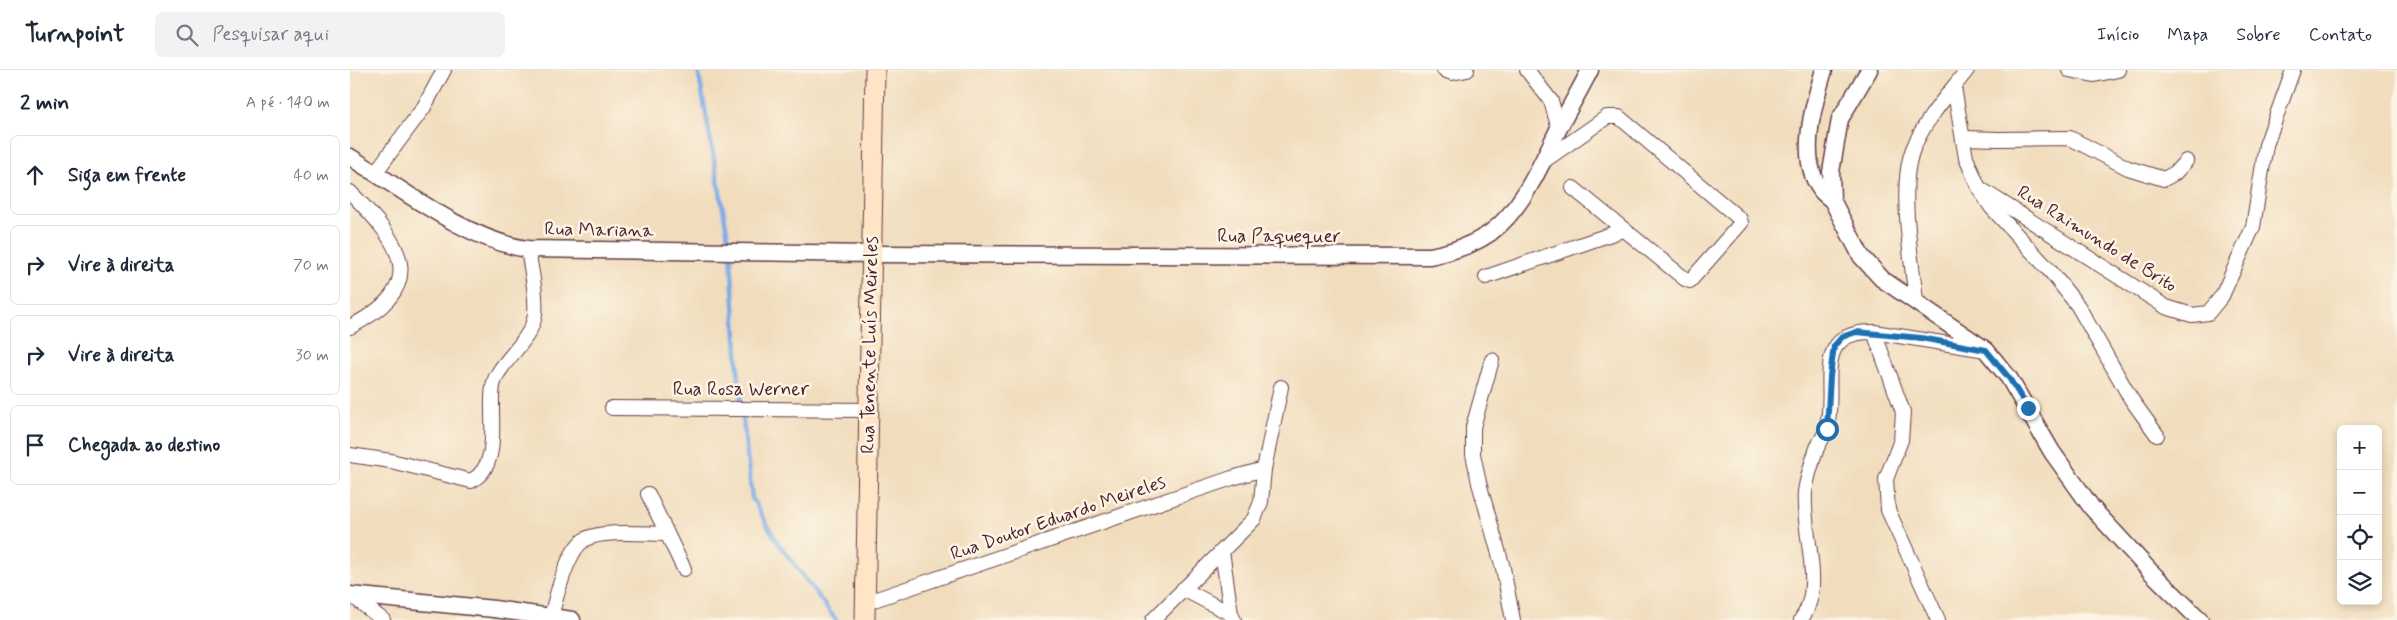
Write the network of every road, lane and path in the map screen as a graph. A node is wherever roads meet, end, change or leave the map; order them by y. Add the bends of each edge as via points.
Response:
1 (444, 70) edge
2 (875, 70) edge
3 (1444, 70) edge
4 (1467, 70) edge
5 (1527, 70) edge
6 (1590, 70) edge
7 (1824, 70) edge
8 (1869, 70) edge
9 (1967, 70) edge
10 (2069, 70) edge
11 (2118, 70) edge
12 (2293, 70) edge
13 (1954, 87) junction
14 (1559, 129) junction
15 (1964, 138) junction
16 (350, 157) edge
17 (1544, 161) junction
18 (2186, 162) dead end
19 (375, 173) junction
20 (1573, 188) dead end
21 (1979, 188) junction
22 (350, 192) edge
23 (1832, 200) junction
24 (1623, 230) junction
25 (528, 249) junction
26 (871, 254) junction
27 (1486, 276) dead end
28 (1916, 301) junction
29 (350, 327) edge
30 (1874, 332) junction
31 (1986, 350) junction
32 (1492, 360) dead end
33 (1281, 387) dead end
34 (612, 408) dead end
35 (869, 410) junction
36 (2156, 435) dead end
37 (350, 455) edge
38 (1264, 470) junction
39 (648, 494) dead end
40 (668, 534) junction
41 (1222, 550) junction
42 (684, 569) dead end
43 (1183, 589) junction
44 (350, 595) edge
45 (865, 612) edge
46 (552, 617) junction
47 (1232, 617) edge
48 (383, 620) edge
49 (572, 620) edge
50 (1153, 620) edge
51 (1513, 620) edge
52 (1801, 620) edge
53 (1938, 620) edge
54 (2200, 620) edge

1 - 19 street via 424,106
2 - 26 main road, Rua Tenente Luís Meireles
3 - 4 street via 1452,74
5 - 14 street via 1551,101
6 - 14 street, Rua Paquequer
7 - 23 street via 1813,105 1809,156 1813,175 1821,190
8 - 23 street via 1840,119 1831,172
9 - 13 street
10 - 11 street via 2094,75
12 - 21 street, Rua Raimundo de Brito via 2266,145 2253,227 2222,296 2208,313 2192,314 2166,306
13 - 15 street
13 - 28 street via 1925,125 1908,168 1906,188
14 - 17 street, Rua Paquequer
15 - 18 street via 2070,138 2128,168 2164,178
15 - 21 street via 1966,158
16 - 19 street, Rua Mariana
17 - 24 street via 1607,117 1619,117 1741,223 1690,281
17 - 26 street, Rua Paquequer via 1508,215 1491,232 1456,250 1430,256
19 - 25 street, Rua Mariana via 488,240
20 - 24 street
21 - 36 street via 1991,207 2078,306 2131,399
22 - 29 street via 395,244 401,276 387,303
23 - 28 street via 1861,256 1882,279
24 - 27 street
25 - 26 street, Rua Mariana
25 - 37 street via 535,314 531,329 493,384 490,460 480,476 471,481 390,461
26 - 35 main road, Rua Tenente Luís Meireles
28 - 31 street
30 - 31 street
30 - 52 street via 1856,332 1842,337 1834,346 1827,429 1810,468 1805,492 1811,584 1809,606
30 - 53 street via 1903,412 1902,440 1886,478 1888,510
31 - 54 street via 2009,378 2052,452 2092,508
32 - 51 street via 1473,427 1473,454
33 - 38 street
34 - 35 street, Rua Rosa Werner
35 - 45 main road, Rua Tenente Luís Meireles
38 - 41 street via 1261,502 1254,519
38 - 45 street, Rua Doutor Eduardo Meireles via 1232,478
39 - 40 street
40 - 42 street
40 - 46 street via 607,534 584,539 572,553
41 - 43 street
41 - 47 street
43 - 47 street
43 - 50 street
44 - 46 street
44 - 48 street
46 - 49 street

